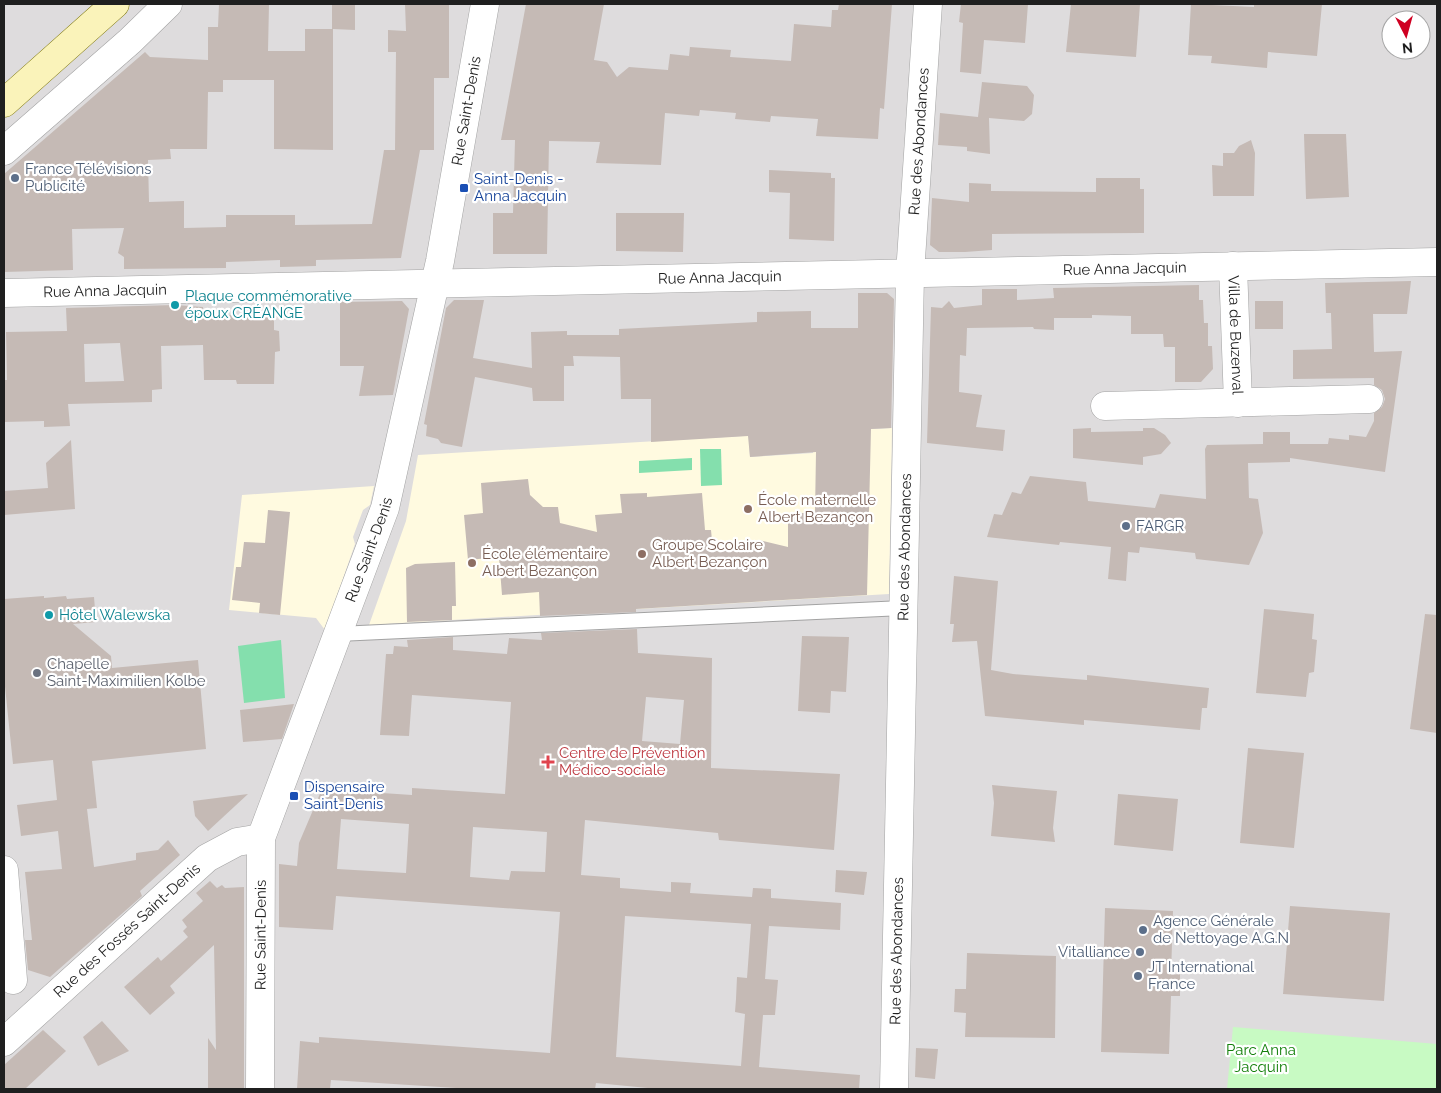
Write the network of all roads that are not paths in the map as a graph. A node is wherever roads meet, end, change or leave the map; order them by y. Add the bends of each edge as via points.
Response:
1 (115, 4) edge
2 (168, 4) edge
3 (485, 4) edge
4 (928, 4) edge
5 (4, 102) edge
6 (4, 151) edge
7 (1437, 262) edge
8 (1234, 266) junction
9 (910, 274) junction
10 (435, 283) junction
11 (4, 293) edge
12 (1369, 399) dead end
13 (1238, 403) junction
14 (1105, 406) dead end
15 (903, 608) junction
16 (338, 634) junction
17 (261, 838) junction
18 (4, 870) edge
19 (8, 978) edge
20 (40, 1009) junction
21 (4, 1042) edge
22 (260, 1089) edge
23 (894, 1089) edge

1 - 5 main road
2 - 6 street
3 - 10 street, Rue Saint-Denis
4 - 9 street, Rue des Abondances
7 - 8 street, Rue Anna Jacquin
8 - 9 street, Rue Anna Jacquin
8 - 13 street, Villa de Buzenval
9 - 10 street, Rue Anna Jacquin
9 - 15 street, Rue des Abondances
10 - 11 street, Rue Anna Jacquin
10 - 16 street, Rue Saint-Denis via 385,508
12 - 13 street, Villa de Buzenval
13 - 14 street, Villa de Buzenval
15 - 16 lane
15 - 23 street, Rue des Abondances
16 - 17 street, Rue Saint-Denis
17 - 20 street, Rue des Fossés Saint-Denis via 237,842 207,858
17 - 22 street, Rue Saint-Denis
18 - 19 street
19 - 20 street
20 - 21 street, Rue des Fossés Saint-Denis

